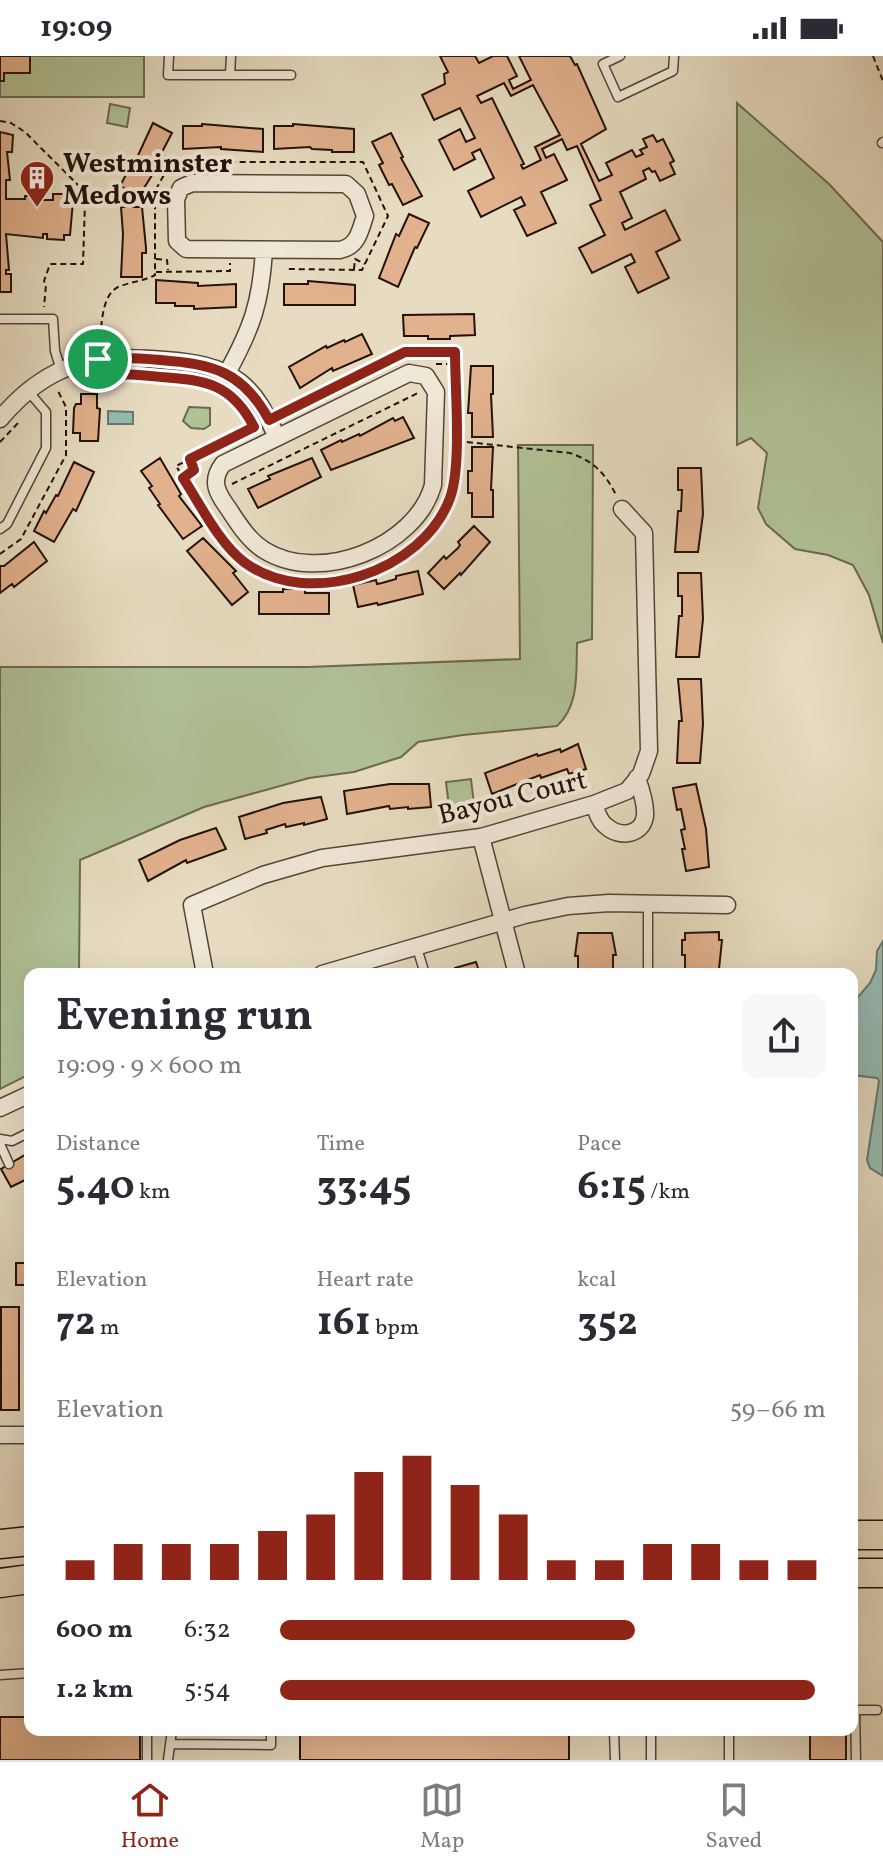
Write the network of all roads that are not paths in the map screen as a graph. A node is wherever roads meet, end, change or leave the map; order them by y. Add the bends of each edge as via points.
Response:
1 (169, 56) edge
2 (231, 56) edge
3 (620, 56) edge
4 (674, 56) edge
5 (230, 75) junction
6 (291, 75) dead end
7 (264, 250) junction
8 (0, 319) edge
9 (61, 370) junction
10 (227, 373) junction
11 (33, 396) junction
12 (0, 419) edge
13 (270, 441) junction
14 (622, 509) road end
15 (0, 529) edge
16 (637, 778) junction
17 (594, 804) junction
18 (481, 837) junction
19 (648, 904) junction
20 (727, 905) dead end
21 (502, 922) junction
22 (417, 948) junction
23 (204, 968) edge
24 (344, 968) edge
25 (423, 968) edge
26 (515, 968) edge
27 (648, 968) edge
28 (24, 1097) edge
29 (0, 1108) edge
30 (24, 1135) edge
31 (0, 1141) edge
32 (9, 1164) dead end
33 (0, 1435) edge
34 (24, 1435) edge
35 (858, 1535) edge
36 (883, 1535) edge
37 (24, 1542) edge
38 (0, 1544) edge
39 (858, 1573) edge
40 (883, 1573) edge
41 (24, 1580) edge
42 (0, 1583) edge
43 (24, 1673) edge
44 (0, 1675) edge
45 (858, 1710) edge
46 (877, 1710) dead end
47 (147, 1736) edge
48 (171, 1736) edge
49 (271, 1736) edge
50 (614, 1736) edge
51 (651, 1736) edge
52 (729, 1736) edge
53 (856, 1736) edge
54 (170, 1744) junction
55 (147, 1760) edge
56 (168, 1760) edge
57 (615, 1760) edge
58 (651, 1760) edge
59 (729, 1760) edge
60 (856, 1760) edge

1 - 5 lane via 168,75
2 - 5 lane
3 - 4 lane via 603,64 618,97 673,71
5 - 6 lane
7 - 7 street via 180,246 176,199 181,188 192,183 341,183 354,189 365,216 352,245 340,250
7 - 10 street via 257,308
8 - 9 lane via 53,319
9 - 10 street via 121,357 204,364
9 - 11 street
10 - 13 street via 248,389
11 - 12 street
11 - 15 lane via 46,412 46,448
13 - 13 street via 409,373 426,376 436,392 430,496 417,519 387,542 354,557 291,561 252,541 217,492 217,472
14 - 16 street via 644,533 649,751
16 - 17 street, Bayou Court via 627,791
16 - 17 street via 645,814 633,833 608,829
17 - 18 street, Bayou Court
18 - 21 street
18 - 23 street, Bayou Court via 322,858 263,875 192,905
19 - 20 street
19 - 21 street via 568,906
19 - 27 lane
21 - 22 street
21 - 26 street
22 - 24 street
22 - 25 lane
28 - 29 street
30 - 31 lane
31 - 32 lane
33 - 34 street
35 - 36 highway
37 - 38 highway
39 - 40 highway
41 - 42 highway
43 - 44 lane
45 - 46 lane
47 - 55 lane
48 - 54 lane
49 - 54 lane via 271,1745
50 - 57 lane
51 - 58 lane
52 - 59 lane
53 - 60 lane
54 - 56 lane

